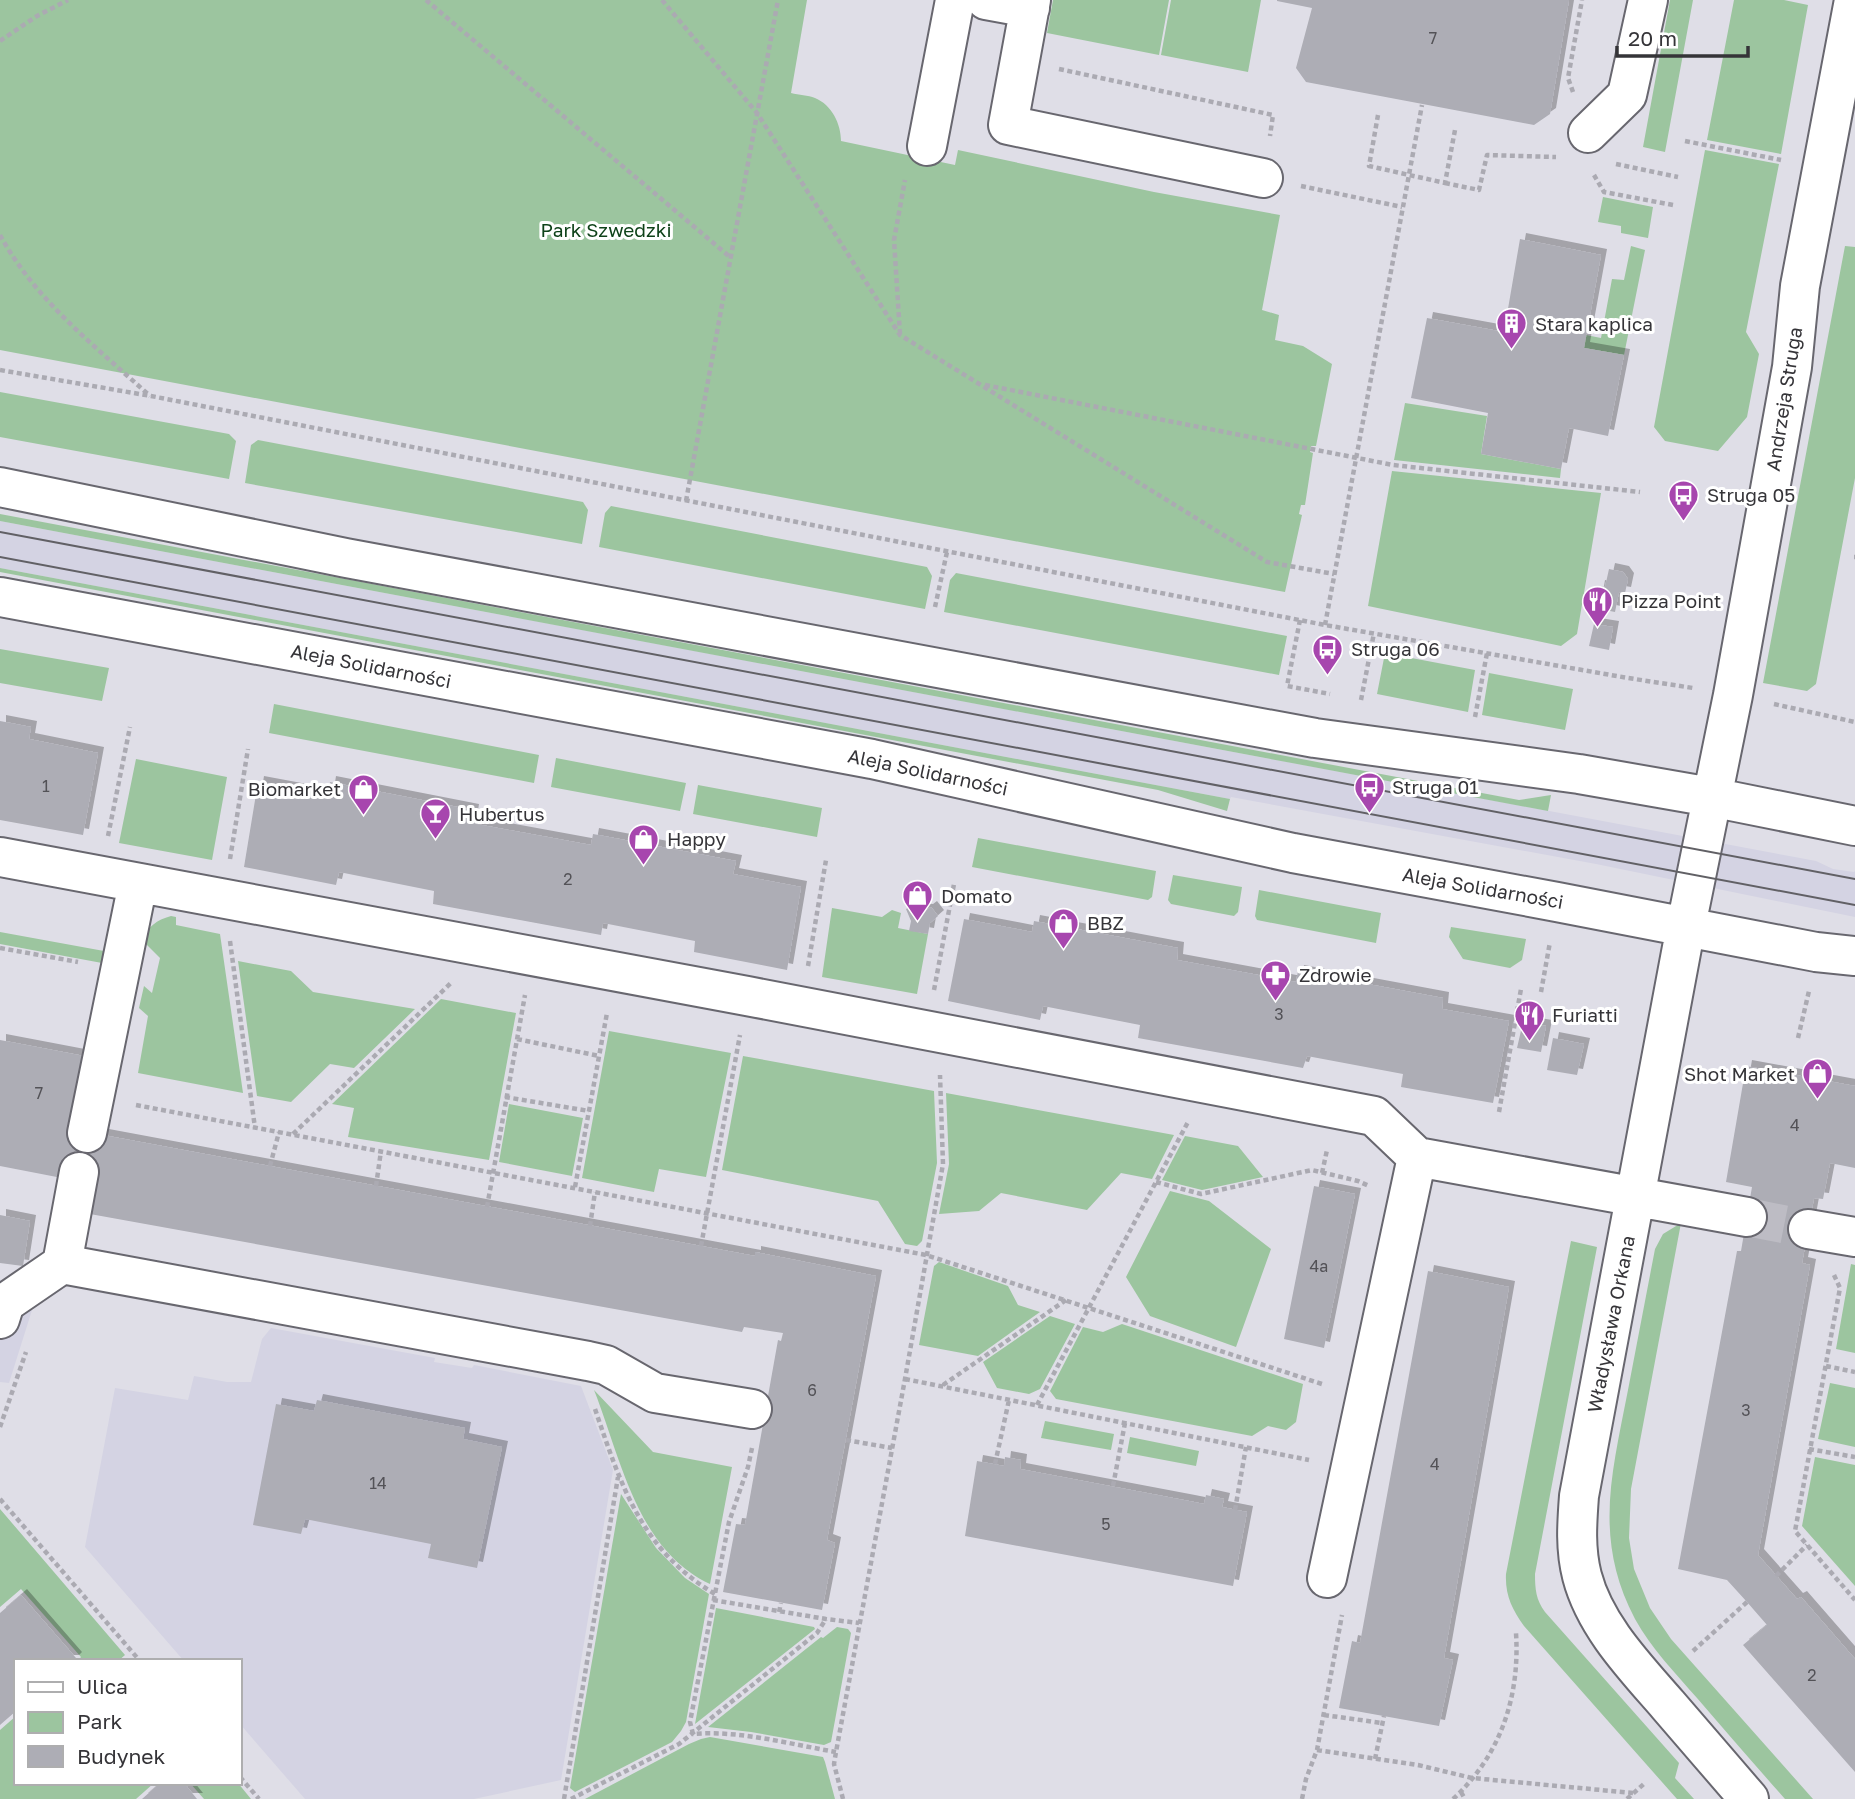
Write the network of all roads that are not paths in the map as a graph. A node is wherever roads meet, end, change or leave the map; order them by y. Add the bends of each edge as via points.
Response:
1 (955, 0) edge
2 (986, 0) edge
3 (1648, 0) edge
4 (1854, 0) edge
5 (1030, 4) edge
6 (927, 146) road end
7 (1588, 151) road end
8 (1263, 178) dead end
9 (0, 487) edge
10 (0, 597) edge
11 (1711, 797) junction
12 (1855, 826) edge
13 (0, 857) edge
14 (138, 883) junction
15 (1685, 926) junction
16 (1855, 956) edge
17 (91, 1115) road end
18 (1417, 1157) junction
19 (79, 1172) dead end
20 (1636, 1197) junction
21 (1746, 1217) tunnel mouth
22 (1808, 1228) tunnel mouth
23 (1855, 1237) edge
24 (62, 1264) junction
25 (0, 1319) edge
26 (752, 1409) road end
27 (1326, 1578) road end
28 (1749, 1799) edge

1 - 6 street
2 - 5 street
3 - 7 street via 1627,95
4 - 11 street, Andrzeja Struga via 1800,286 1792,367
5 - 8 street via 1008,125
9 - 11 street via 359,560 1302,736
10 - 15 street, Aleja Solidarności via 872,760 1293,853
11 - 12 street
11 - 15 street, Władysława Orkana
13 - 14 street
14 - 17 street
14 - 18 street via 1374,1116
15 - 16 street, Aleja Solidarności
15 - 20 street, Władysława Orkana
18 - 20 street
18 - 27 street
19 - 24 street
20 - 21 street
20 - 28 street, Władysława Orkana via 1579,1496 1578,1554 1592,1604 1608,1631
22 - 23 street
24 - 25 street via 5,1303
24 - 26 street via 588,1361 606,1365 655,1393

